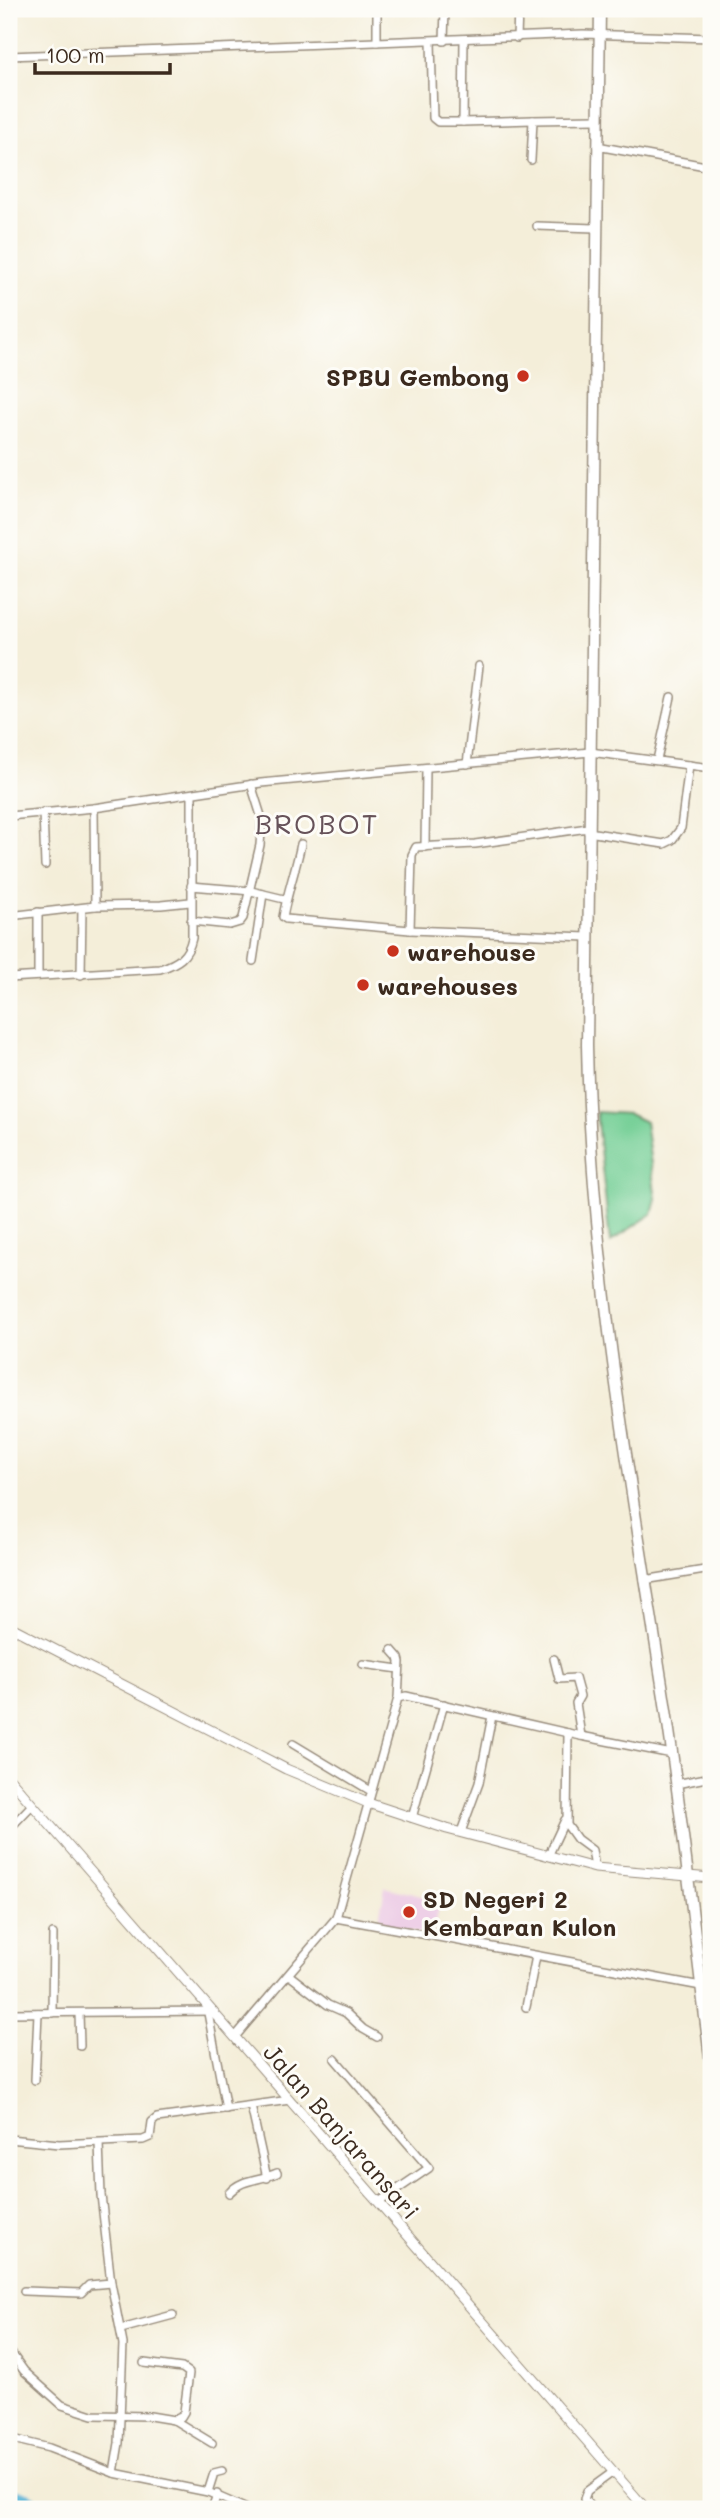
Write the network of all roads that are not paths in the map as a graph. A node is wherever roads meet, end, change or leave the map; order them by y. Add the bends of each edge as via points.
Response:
1 (377, 9) edge
2 (445, 9) edge
3 (518, 9) edge
4 (600, 9) edge
5 (599, 34) junction
6 (517, 38) junction
7 (711, 38) edge
8 (464, 40) junction
9 (431, 41) junction
10 (444, 41) junction
11 (377, 42) junction
12 (9, 57) edge
13 (597, 119) junction
14 (533, 120) junction
15 (463, 122) junction
16 (597, 146) junction
17 (531, 160) dead end
18 (711, 167) edge
19 (537, 226) dead end
20 (596, 228) junction
21 (479, 666) dead end
22 (671, 696) dead end
23 (590, 752) junction
24 (657, 760) junction
25 (467, 764) junction
26 (690, 765) junction
27 (426, 768) junction
28 (711, 768) edge
29 (251, 784) junction
30 (192, 795) junction
31 (94, 808) junction
32 (43, 812) junction
33 (9, 816) edge
34 (588, 830) junction
35 (301, 844) dead end
36 (425, 847) junction
37 (45, 864) dead end
38 (191, 886) junction
39 (251, 891) junction
40 (263, 894) junction
41 (284, 899) junction
42 (190, 902) junction
43 (95, 906) junction
44 (82, 908) junction
45 (38, 912) junction
46 (9, 916) edge
47 (191, 921) junction
48 (410, 930) junction
49 (587, 937) junction
50 (253, 961) dead end
51 (81, 975) junction
52 (38, 976) junction
53 (9, 978) edge
54 (711, 1569) edge
55 (644, 1580) junction
56 (9, 1626) edge
57 (392, 1650) dead end
58 (554, 1659) dead end
59 (363, 1664) dead end
60 (399, 1670) junction
61 (398, 1698) junction
62 (444, 1704) junction
63 (492, 1716) junction
64 (568, 1732) junction
65 (580, 1736) junction
66 (293, 1744) dead end
67 (672, 1754) junction
68 (711, 1777) edge
69 (9, 1778) edge
70 (676, 1784) junction
71 (371, 1791) junction
72 (368, 1803) junction
73 (32, 1805) junction
74 (412, 1818) junction
75 (566, 1818) junction
76 (9, 1829) edge
77 (461, 1832) junction
78 (549, 1854) junction
79 (595, 1868) junction
80 (687, 1875) junction
81 (711, 1878) edge
82 (335, 1918) junction
83 (53, 1934) dead end
84 (536, 1956) junction
85 (289, 1975) junction
86 (701, 1986) junction
87 (526, 2007) dead end
88 (210, 2012) junction
89 (9, 2013) edge
90 (38, 2013) junction
91 (52, 2013) junction
92 (79, 2013) junction
93 (235, 2037) junction
94 (377, 2037) dead end
95 (80, 2046) dead end
96 (335, 2059) dead end
97 (711, 2065) edge
98 (35, 2081) dead end
99 (290, 2101) junction
100 (251, 2106) junction
101 (226, 2109) junction
102 (9, 2139) edge
103 (99, 2143) junction
104 (277, 2173) dead end
105 (267, 2178) junction
106 (229, 2193) dead end
107 (379, 2202) junction
108 (111, 2283) junction
109 (24, 2291) dead end
110 (173, 2315) dead end
111 (121, 2329) junction
112 (9, 2350) edge
113 (144, 2363) dead end
114 (121, 2416) junction
115 (174, 2420) junction
116 (9, 2438) edge
117 (212, 2443) dead end
118 (222, 2471) dead end
119 (613, 2472) junction
120 (114, 2473) junction
121 (208, 2492) junction
122 (217, 2494) junction
123 (212, 2509) edge
124 (247, 2509) edge
125 (592, 2509) edge
126 (646, 2509) edge

1 - 11 street
2 - 10 street
3 - 6 street
4 - 5 main road
5 - 6 street
5 - 7 street
5 - 13 main road
6 - 8 street
8 - 10 street
8 - 15 street
9 - 10 street
9 - 11 street
9 - 15 street via 433,118
11 - 12 street
13 - 14 street
13 - 16 main road
14 - 15 street
14 - 17 street
16 - 18 street
16 - 20 main road
19 - 20 street
20 - 23 main road
21 - 25 street
22 - 24 street
23 - 24 street
23 - 25 street
23 - 34 main road
24 - 26 street
25 - 27 street
26 - 28 street
26 - 34 street via 681,828 672,840 664,844
27 - 29 street
27 - 36 street
29 - 30 street
29 - 39 street via 261,819
30 - 31 street
30 - 38 street
31 - 32 street
31 - 43 street
32 - 33 street
32 - 37 street
34 - 36 street
34 - 49 main road
35 - 41 street
36 - 48 street via 416,847 412,855
38 - 39 street
38 - 42 street
39 - 40 street
39 - 47 street via 243,918 236,924
40 - 41 street
40 - 50 street
41 - 48 street via 286,919
42 - 43 street
42 - 47 street
43 - 44 street
44 - 45 street
44 - 51 street
45 - 46 street
45 - 52 street
47 - 51 street via 190,948 177,963 160,969
48 - 49 street
49 - 55 main road via 592,1173 603,1291
51 - 52 street
52 - 53 street
54 - 55 street
55 - 67 main road
56 - 72 street via 286,1769
57 - 60 street via 399,1658
58 - 65 street via 559,1679 575,1678
59 - 60 street
60 - 61 street
61 - 62 street
61 - 71 street
62 - 63 street
62 - 74 street
63 - 64 street
63 - 77 street via 479,1783
64 - 65 street
64 - 75 street
65 - 67 street
66 - 71 street
67 - 70 main road
68 - 70 street
69 - 73 street, Jalan Banjaransari
70 - 80 main road
71 - 72 street
72 - 74 street
72 - 82 street
73 - 76 street
73 - 88 street, Jalan Banjaransari
74 - 77 street
75 - 78 street
75 - 79 street via 570,1832 592,1850
77 - 78 street
78 - 79 street
79 - 80 street
80 - 81 street
80 - 86 main road
82 - 84 street
82 - 85 street
83 - 91 street
84 - 86 street
84 - 87 street
85 - 93 street
85 - 94 street
86 - 97 main road
88 - 92 street
88 - 93 street, Jalan Banjaransari
88 - 101 street
89 - 90 street
90 - 91 street
90 - 98 street
91 - 92 street
92 - 95 street
93 - 99 street, Jalan Banjaransari
96 - 107 street via 429,2168
99 - 100 street
99 - 107 street, Jalan Banjaransari
100 - 101 street
100 - 105 street
101 - 103 street via 158,2118 152,2122 147,2140
102 - 103 street
103 - 108 street
104 - 105 street
105 - 106 street via 239,2182
107 - 119 street, Jalan Banjaransari
108 - 109 street via 89,2285 81,2293
108 - 111 street
110 - 111 street
111 - 114 street
112 - 114 street via 24,2371 62,2405 93,2415
113 - 115 street via 189,2373 184,2412
114 - 115 street
114 - 120 street
115 - 117 street
116 - 120 street
118 - 121 street via 214,2473
119 - 125 street via 587,2491 584,2499
119 - 126 street, Jalan Banjaransari
120 - 121 street
121 - 122 street
122 - 123 street
122 - 124 street

